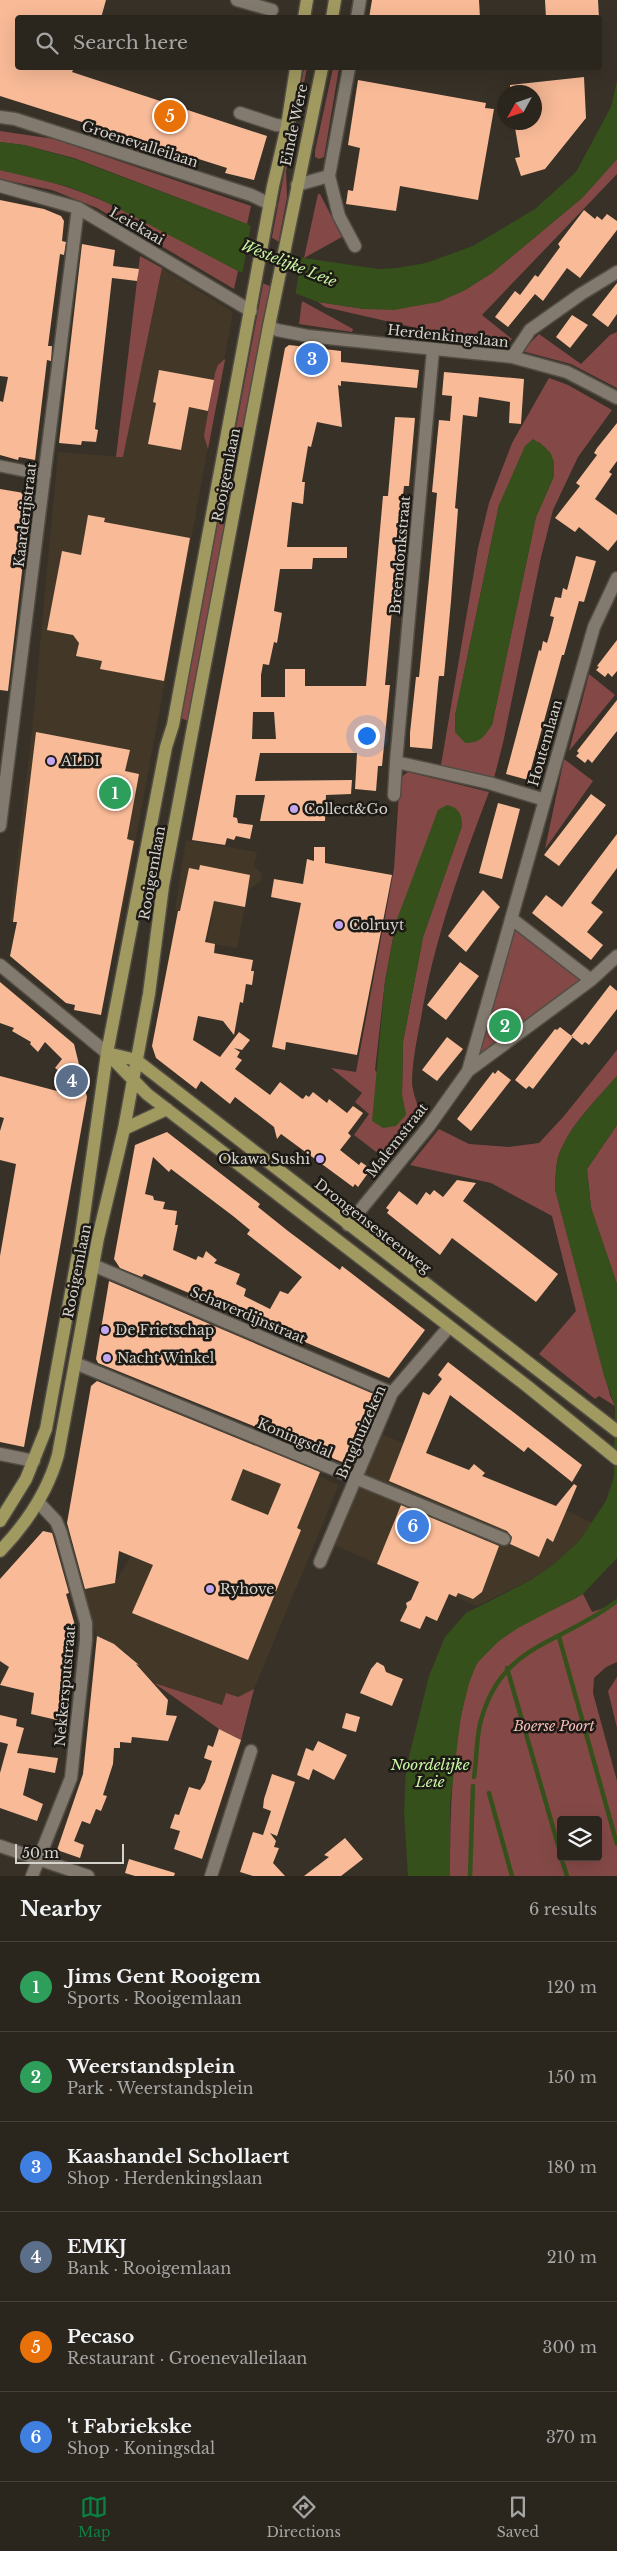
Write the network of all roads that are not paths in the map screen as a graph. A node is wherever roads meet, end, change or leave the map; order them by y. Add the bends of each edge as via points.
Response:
1 (237, 0) edge
2 (307, 0) edge
3 (335, 0) edge
4 (360, 0) edge
5 (272, 10) dead end
6 (304, 15) edge
7 (332, 15) edge
8 (358, 15) edge
9 (296, 70) edge
10 (322, 70) edge
11 (348, 70) edge
12 (240, 113) dead end
13 (0, 117) edge
14 (287, 126) junction
15 (329, 176) junction
16 (297, 185) junction
17 (0, 186) edge
18 (270, 204) junction
19 (78, 208) junction
20 (355, 246) dead end
21 (617, 272) edge
22 (251, 310) junction
23 (269, 326) junction
24 (433, 350) junction
25 (512, 357) junction
26 (617, 398) edge
27 (0, 466) edge
28 (45, 475) junction
29 (617, 578) edge
30 (396, 762) junction
31 (394, 795) dead end
32 (545, 800) junction
33 (0, 826) edge
34 (512, 919) junction
35 (617, 956) edge
36 (0, 965) edge
37 (591, 980) junction
38 (106, 1053) junction
39 (136, 1060) junction
40 (468, 1071) junction
41 (132, 1081) junction
42 (167, 1109) junction
43 (124, 1129) junction
44 (348, 1225) junction
45 (337, 1238) junction
46 (93, 1265) junction
47 (462, 1313) junction
48 (449, 1327) junction
49 (75, 1363) junction
50 (392, 1393) junction
51 (614, 1429) edge
52 (0, 1454) edge
53 (612, 1455) edge
54 (34, 1461) junction
55 (356, 1480) junction
56 (38, 1502) junction
57 (0, 1521) edge
58 (504, 1539) dead end
59 (0, 1551) edge
60 (320, 1562) dead end
61 (251, 1751) dead end
62 (0, 1846) edge
63 (38, 1859) junction
64 (32, 1876) edge
65 (88, 1876) edge
66 (211, 1876) edge

1 - 5 street
2 - 6 main road
3 - 7 main road
4 - 8 street
9 - 14 main road, Einde Were
10 - 16 main road, Einde Were
11 - 15 street
12 - 14 street
13 - 18 street, Groenevalleilaan via 15,119 251,195
14 - 18 main road, Einde Were
15 - 16 street, Einde Were
15 - 20 street via 339,216
16 - 23 main road, Rooigemlaan
17 - 19 street, Leiekaai
18 - 22 main road, Rooigemlaan
19 - 22 street, Leiekaai
19 - 28 street, Kaarderijstraat
21 - 25 street via 530,330
22 - 38 main road, Rooigemlaan via 173,725
23 - 24 street, Herdenkingslaan via 308,336
23 - 39 main road, Rooigemlaan via 163,886 149,994
24 - 25 street, Herdenkingslaan
24 - 30 street, Breendonkstraat
25 - 26 street, Herdenkingslaan via 567,372
27 - 28 street
28 - 33 street, Kaarderijstraat
29 - 32 street, Houtemlaan via 594,627
30 - 31 street, Breendonkstraat
30 - 32 street via 489,783
32 - 34 street, Houtemlaan
34 - 37 street
34 - 40 street, Houtemlaan
35 - 37 street
36 - 38 street, Drongensesteenweg
37 - 40 street
38 - 39 main road, Drongensesteenweg
38 - 41 main road, Drongensesteenweg
38 - 54 main road, Rooigemlaan via 80,1243 46,1429
39 - 41 main road, Rooigemlaan
39 - 44 main road, Drongensesteenweg
40 - 44 street, Malemstraat via 429,1126
41 - 42 main road, Drongensesteenweg
41 - 43 main road, Rooigemlaan
42 - 43 main road
42 - 45 main road, Drongensesteenweg
43 - 46 main road, Rooigemlaan
44 - 45 main road
44 - 47 main road, Drongensesteenweg
45 - 48 main road, Drongensesteenweg
46 - 49 main road, Rooigemlaan
46 - 50 street, Schaverdijnstraat
47 - 48 main road
47 - 51 main road, Drongensesteenweg
48 - 50 street, Brughuizeken
48 - 53 main road, Drongensesteenweg
49 - 55 street, Koningsdal
49 - 56 main road, Rooigemlaan via 56,1461
50 - 55 street, Brughuizeken
52 - 54 street
54 - 57 main road, Rooigemlaan
55 - 58 street, Koningsdal
55 - 60 street, Brughuizeken
56 - 59 main road, Rooigemlaan
56 - 63 street, Nekkersputstraat via 56,1521 61,1533 86,1623 70,1778
61 - 66 street
62 - 63 street
63 - 64 street, Nekkersputstraat
63 - 65 street

